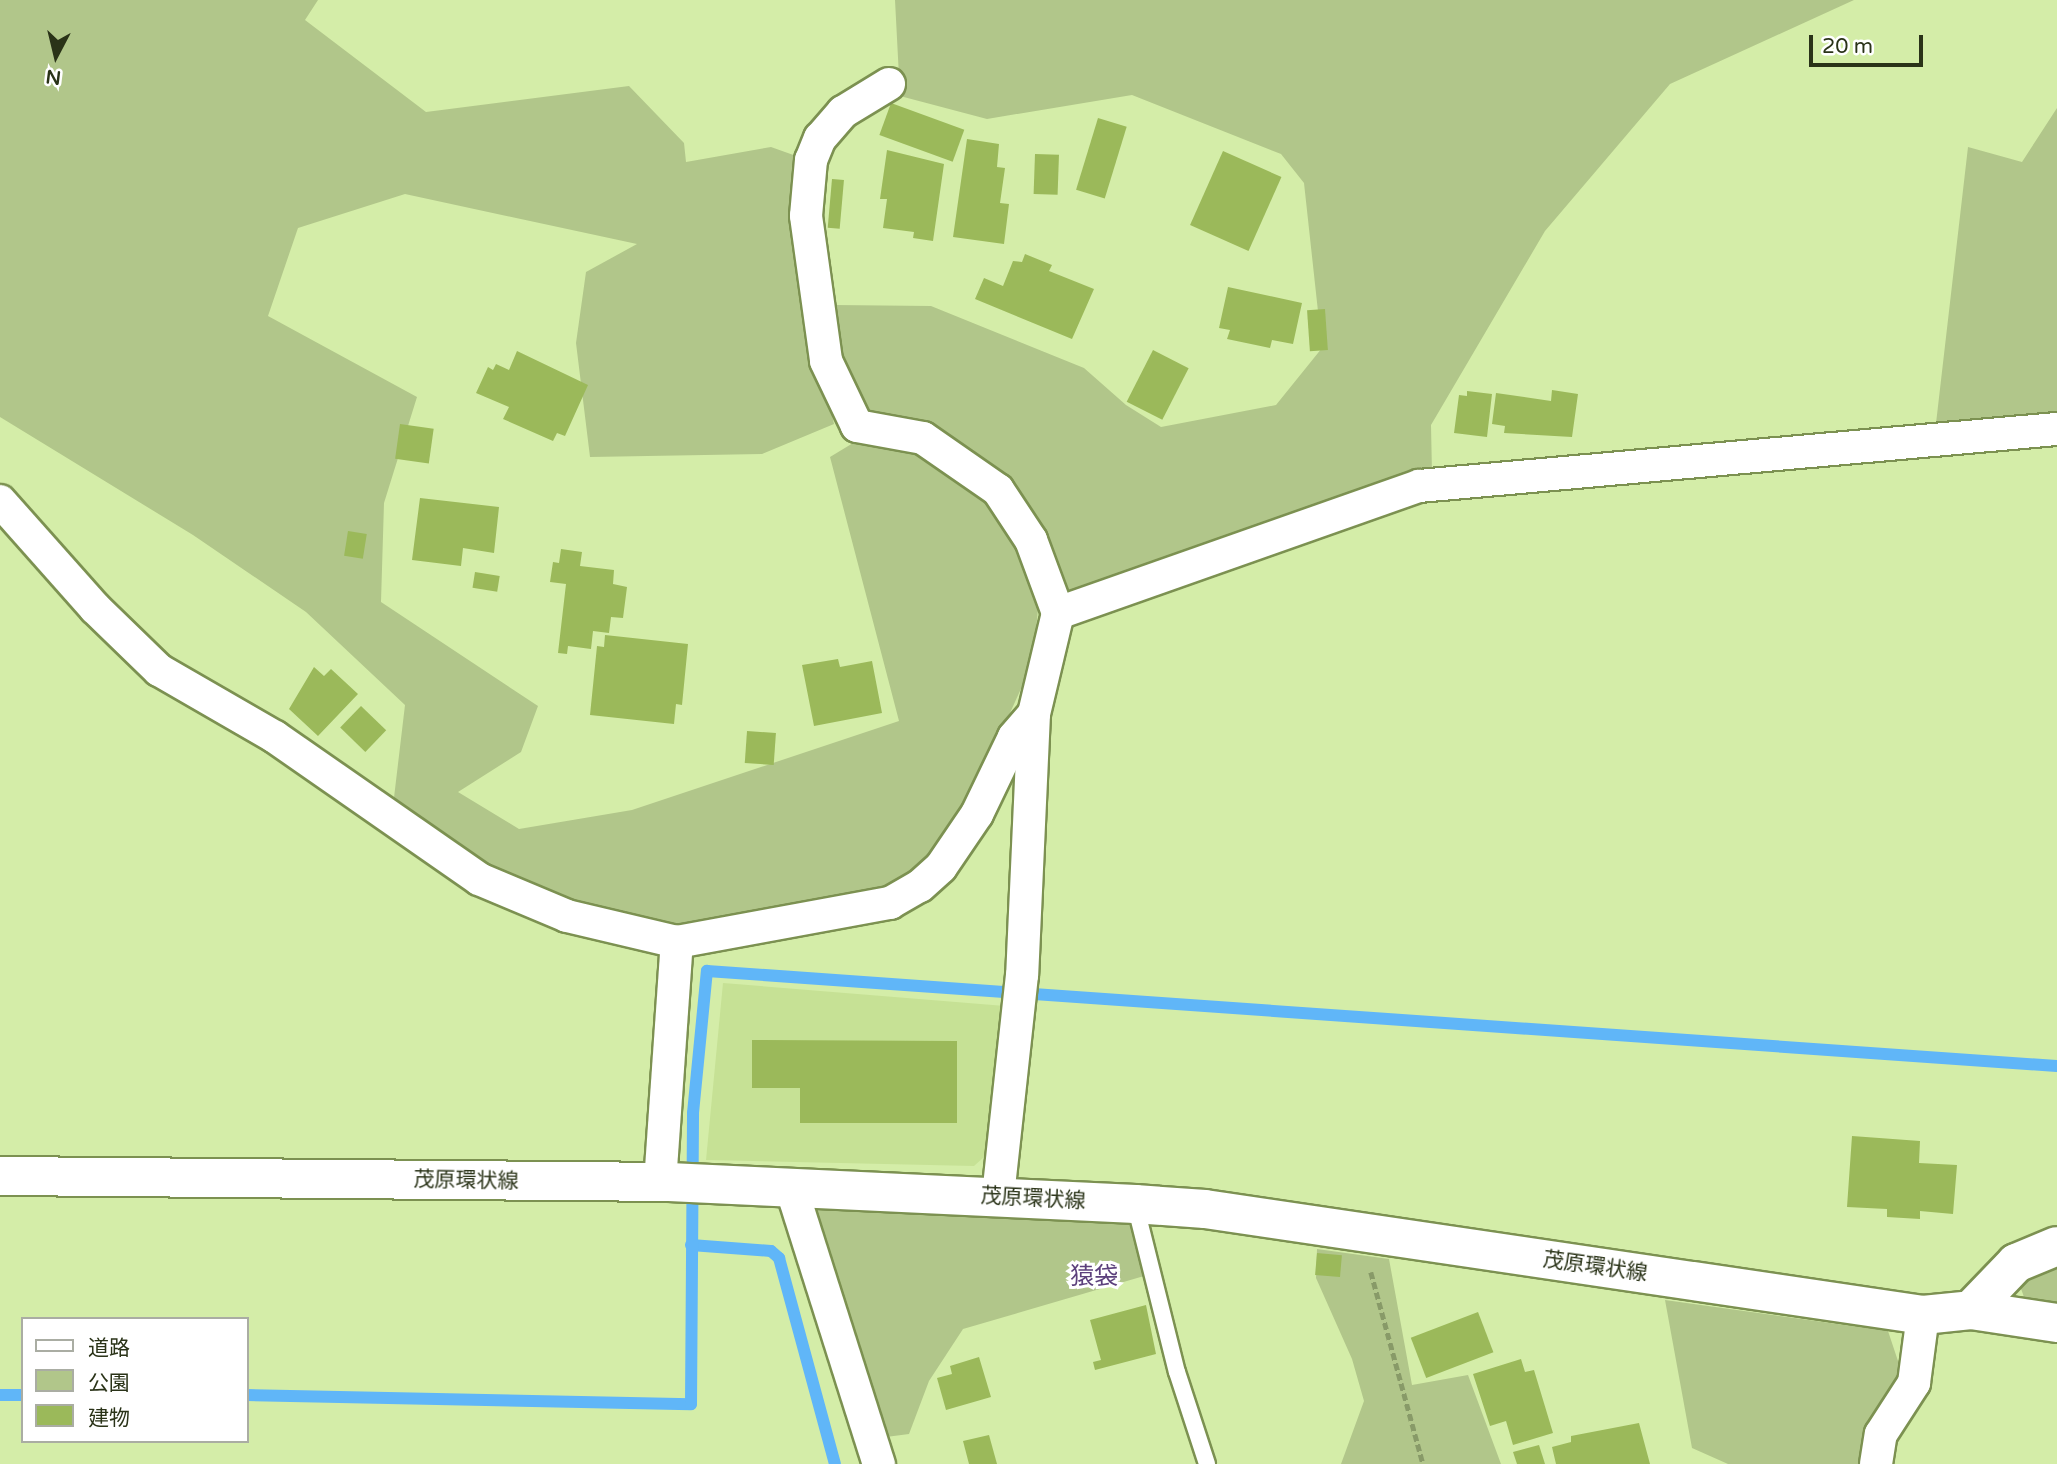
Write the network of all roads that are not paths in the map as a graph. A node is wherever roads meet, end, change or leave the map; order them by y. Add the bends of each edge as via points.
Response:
1 (889, 85) dead end
2 (2057, 429) edge
3 (0, 501) edge
4 (1058, 613) junction
5 (1034, 715) junction
6 (677, 942) junction
7 (0, 1176) edge
8 (665, 1182) junction
9 (791, 1187) junction
10 (998, 1197) junction
11 (1135, 1204) junction
12 (2057, 1246) edge
13 (1970, 1310) junction
14 (1923, 1315) junction
15 (2057, 1323) edge
16 (879, 1464) edge
17 (1208, 1464) edge
18 (1876, 1464) edge

1 - 4 street via 843,113 820,138 811,160 806,216 826,362 857,426 923,438 998,490 1031,540
2 - 4 street via 1419,486
3 - 6 street via 95,608 159,670 275,737 479,880 567,916
4 - 5 street
5 - 6 street via 1014,737 977,814 941,867 920,886 890,903
5 - 10 street via 1022,975
6 - 8 street
7 - 8 main road, 茂原環状線
8 - 9 main road, 茂原環状線
9 - 10 main road, 茂原環状線
9 - 16 street
10 - 11 main road, 茂原環状線
11 - 14 main road, 茂原環状線 via 1360,1232
11 - 17 lane via 1177,1371
12 - 13 main road via 2017,1262
13 - 14 main road, 茂原環状線
13 - 15 main road, 茂原環状線
14 - 18 street via 1914,1383 1881,1434

